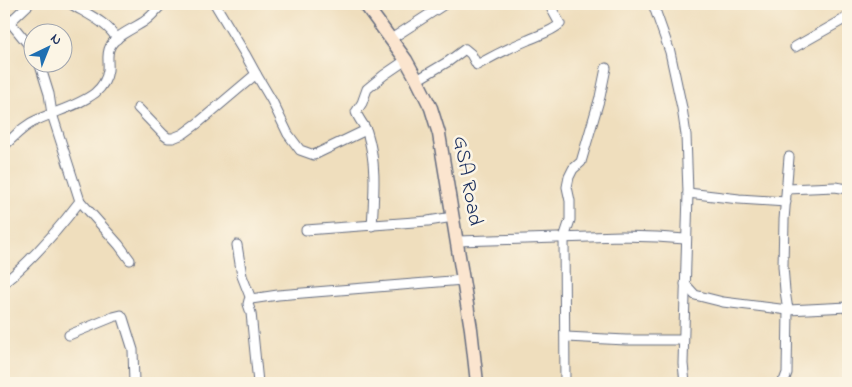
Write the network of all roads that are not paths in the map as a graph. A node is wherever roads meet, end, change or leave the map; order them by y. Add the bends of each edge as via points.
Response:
1 (28, 4) edge
2 (71, 4) edge
3 (162, 4) edge
4 (214, 4) edge
5 (365, 4) edge
6 (445, 4) edge
7 (549, 4) edge
8 (653, 4) edge
9 (221, 8) edge
10 (848, 17) edge
11 (7, 23) edge
12 (117, 38) junction
13 (390, 38) junction
14 (22, 39) edge
15 (795, 46) dead end
16 (406, 60) junction
17 (606, 68) dead end
18 (42, 72) edge
19 (256, 74) junction
20 (417, 80) junction
21 (138, 108) dead end
22 (52, 114) junction
23 (366, 130) junction
24 (4, 146) edge
25 (788, 157) dead end
26 (787, 189) junction
27 (848, 189) edge
28 (688, 193) junction
29 (80, 201) junction
30 (786, 202) junction
31 (453, 217) junction
32 (372, 226) junction
33 (306, 230) dead end
34 (564, 238) junction
35 (685, 239) junction
36 (457, 241) junction
37 (237, 245) dead end
38 (130, 260) dead end
39 (464, 280) junction
40 (4, 283) edge
41 (685, 284) junction
42 (695, 295) junction
43 (684, 297) junction
44 (251, 299) junction
45 (848, 307) edge
46 (788, 310) junction
47 (69, 336) dead end
48 (566, 337) junction
49 (683, 340) junction
50 (134, 383) edge
51 (258, 383) edge
52 (477, 383) edge
53 (565, 383) edge
54 (685, 383) edge
55 (781, 383) edge

1 - 11 street
2 - 12 street via 114,32
3 - 12 street via 146,20
4 - 9 street
5 - 13 street, GSA Road
6 - 13 street
7 - 20 street via 560,24 554,30 477,65 465,49
8 - 28 street via 670,52 682,108
9 - 19 street
10 - 15 street
11 - 14 street
12 - 22 street via 110,46 103,84 87,98
13 - 16 street, GSA Road
16 - 20 street, GSA Road
16 - 23 street via 368,89 356,112
17 - 34 street via 581,162 572,169 569,177 570,220
18 - 22 street
19 - 21 street via 198,123 173,138 164,135
19 - 23 street via 300,150 314,154
20 - 31 street, GSA Road via 431,108 438,134
22 - 24 street via 35,120
22 - 29 street
23 - 32 street via 374,171
25 - 26 street
26 - 27 street
26 - 30 street
28 - 30 street
28 - 35 street
29 - 38 street
29 - 40 street via 41,247
30 - 46 street via 783,266
31 - 32 street
31 - 36 street, GSA Road
32 - 33 street
34 - 35 street
34 - 36 street
34 - 48 street
35 - 41 street
36 - 39 street, GSA Road
37 - 44 street via 242,276
39 - 44 street
39 - 52 street, GSA Road
41 - 42 street
41 - 43 street
42 - 43 street
42 - 46 street
43 - 49 street
44 - 51 street via 248,304
45 - 46 street
46 - 55 street via 787,373
47 - 50 street via 121,315 132,350
48 - 49 street
48 - 53 street
49 - 54 street

